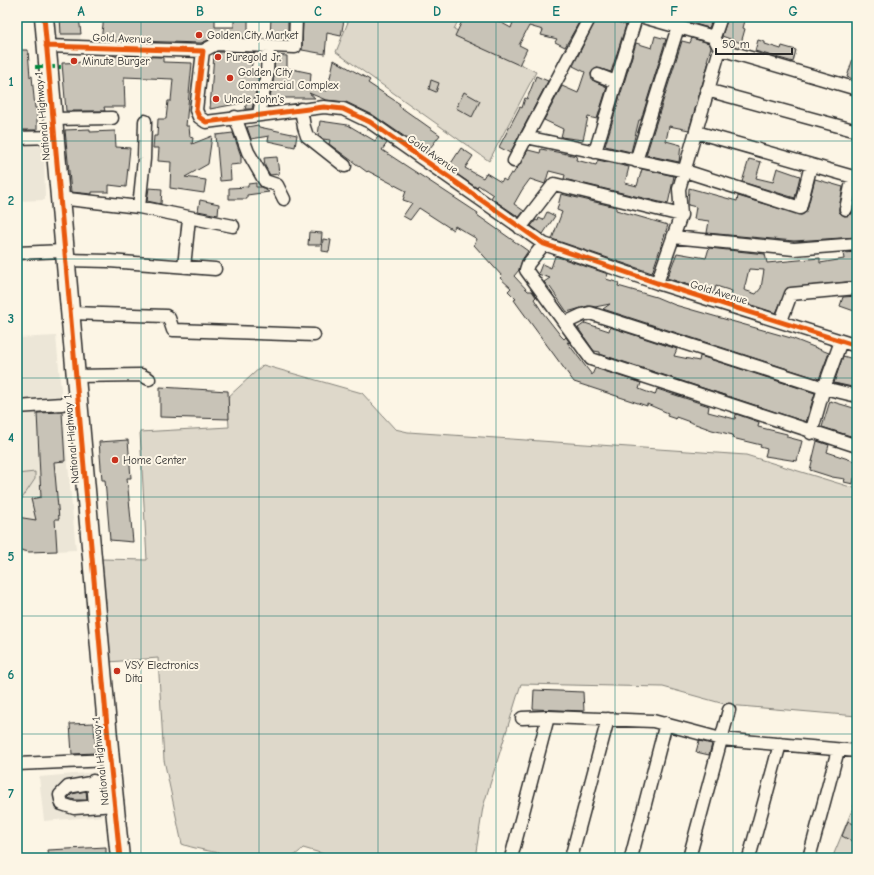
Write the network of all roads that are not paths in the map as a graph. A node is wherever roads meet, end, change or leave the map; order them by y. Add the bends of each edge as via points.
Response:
1 (44, 17) edge
2 (296, 17) edge
3 (590, 17) edge
4 (636, 17) edge
5 (643, 17) edge
6 (721, 17) edge
7 (678, 27) junction
8 (714, 36) junction
9 (46, 46) junction
10 (268, 46) junction
11 (720, 49) junction
12 (203, 51) junction
13 (598, 75) dead end
14 (616, 82) junction
15 (857, 89) edge
16 (707, 90) junction
17 (301, 109) junction
18 (259, 114) junction
19 (112, 118) dead end
20 (235, 118) junction
21 (52, 119) junction
22 (145, 121) dead end
23 (857, 131) edge
24 (696, 132) junction
25 (54, 137) junction
26 (526, 137) junction
27 (17, 138) edge
28 (595, 152) junction
29 (636, 160) junction
30 (514, 161) dead end
31 (811, 165) junction
32 (345, 166) dead end
33 (685, 171) junction
34 (855, 178) edge
35 (59, 198) junction
36 (284, 199) dead end
37 (139, 207) junction
38 (846, 209) dead end
39 (681, 215) junction
40 (189, 218) junction
41 (233, 226) dead end
42 (520, 228) junction
43 (673, 237) junction
44 (544, 244) junction
45 (857, 244) edge
46 (17, 253) edge
47 (65, 255) junction
48 (184, 267) junction
49 (215, 269) dead end
50 (657, 283) junction
51 (857, 288) edge
52 (70, 313) junction
53 (781, 321) junction
54 (565, 323) junction
55 (314, 335) dead end
56 (841, 341) junction
57 (857, 346) edge
58 (75, 376) junction
59 (149, 379) dead end
60 (824, 388) junction
61 (857, 396) edge
62 (77, 400) junction
63 (17, 407) edge
64 (811, 433) junction
65 (857, 446) edge
66 (729, 710) dead end
67 (548, 717) junction
68 (522, 718) dead end
69 (608, 719) junction
70 (666, 723) junction
71 (721, 739) junction
72 (780, 744) junction
73 (838, 750) junction
74 (857, 751) edge
75 (110, 760) junction
76 (17, 764) edge
77 (112, 779) junction
78 (93, 781) junction
79 (114, 805) junction
80 (95, 806) junction
81 (120, 858) edge
82 (511, 858) edge
83 (571, 858) edge
84 (631, 858) edge
85 (689, 858) edge
86 (749, 858) edge
87 (809, 858) edge

1 - 9 highway, National Highway 1
2 - 10 street via 295,47
3 - 26 street
4 - 14 street
5 - 7 street
6 - 8 street
7 - 8 street
7 - 29 street
8 - 11 street
9 - 12 street, Gold Avenue
9 - 21 highway, National Highway 1
10 - 12 street via 216,44
10 - 18 street
11 - 15 street
11 - 16 street
12 - 20 street, Gold Avenue via 196,110 199,117 206,122
13 - 14 street
14 - 28 street
16 - 23 street
16 - 24 street
17 - 18 street, Gold Avenue
17 - 32 street via 307,136
17 - 42 street, Gold Avenue via 343,109 358,114
18 - 20 street, Gold Avenue
19 - 21 street
20 - 36 street via 248,152 263,178 277,185
21 - 25 highway, National Highway 1
22 - 37 street
24 - 31 street
24 - 33 street
25 - 27 street
25 - 35 highway, National Highway 1
26 - 28 street
26 - 30 street
28 - 29 street
29 - 33 street
31 - 33 street via 800,208
31 - 34 street
33 - 39 street via 679,189
34 - 38 street
35 - 37 street
35 - 47 highway, National Highway 1
37 - 40 street
39 - 42 street via 554,184
39 - 43 street
40 - 41 street
40 - 48 street
42 - 44 street, Gold Avenue
43 - 45 street via 794,249
43 - 50 street
44 - 50 street, Gold Avenue
44 - 54 street via 526,270
46 - 47 street
47 - 48 street
47 - 52 highway, National Highway 1
48 - 49 street
50 - 53 street, Gold Avenue
51 - 53 street via 791,294
52 - 55 street via 166,316 173,330
52 - 58 highway, National Highway 1
53 - 56 street, Gold Avenue
54 - 60 street via 590,314
54 - 64 street via 591,360
56 - 57 street, Gold Avenue
56 - 60 street
58 - 59 street via 141,375
58 - 62 highway, National Highway 1
60 - 61 street
60 - 64 street
62 - 63 street via 62,404
62 - 75 highway, National Highway 1
64 - 65 street
66 - 71 street
67 - 68 street
67 - 69 street
67 - 82 street
69 - 70 street
69 - 83 street
70 - 71 street
70 - 84 street
71 - 72 street
71 - 85 street
72 - 73 street
72 - 86 street
73 - 74 street
73 - 87 street
75 - 76 street
75 - 77 highway, National Highway 1
77 - 78 street
77 - 79 highway, National Highway 1
78 - 80 street
78 - 80 street via 66,788 60,795 62,804 70,807
79 - 80 street
79 - 81 highway, National Highway 1

